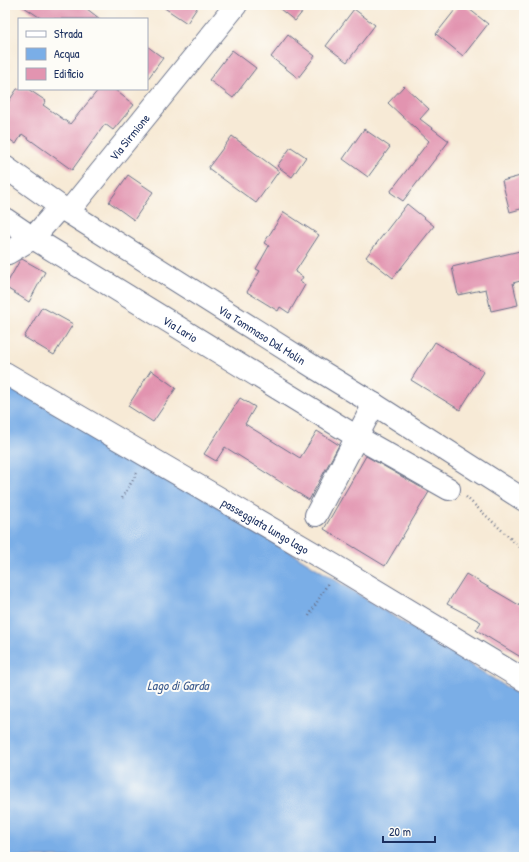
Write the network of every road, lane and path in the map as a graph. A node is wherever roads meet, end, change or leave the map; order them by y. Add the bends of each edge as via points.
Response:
1 (236, 5) edge
2 (5, 166) edge
3 (64, 209) junction
4 (5, 219) edge
5 (33, 238) junction
6 (5, 251) edge
7 (5, 373) edge
8 (374, 404) junction
9 (357, 437) junction
10 (147, 456) junction
11 (449, 489) dead end
12 (122, 498) dead end
13 (523, 499) edge
14 (316, 515) dead end
15 (337, 568) junction
16 (309, 616) dead end
17 (524, 680) edge

1 - 3 street, Via Sirmione
2 - 3 street, Via Tommaso Dal Molin
3 - 5 street, Via Sirmione
3 - 8 street, Via Tommaso Dal Molin
4 - 5 street, Via Lario
5 - 6 street, Via Sirmione via 8,253
5 - 9 street, Via Lario
7 - 10 street, passeggiata lungo lago
8 - 9 street
8 - 13 street, Via Tommaso Dal Molin
9 - 11 street, Via Lario
9 - 14 street
10 - 12 path
10 - 15 street, passeggiata lungo lago
15 - 16 path
15 - 17 street, passeggiata lungo lago

